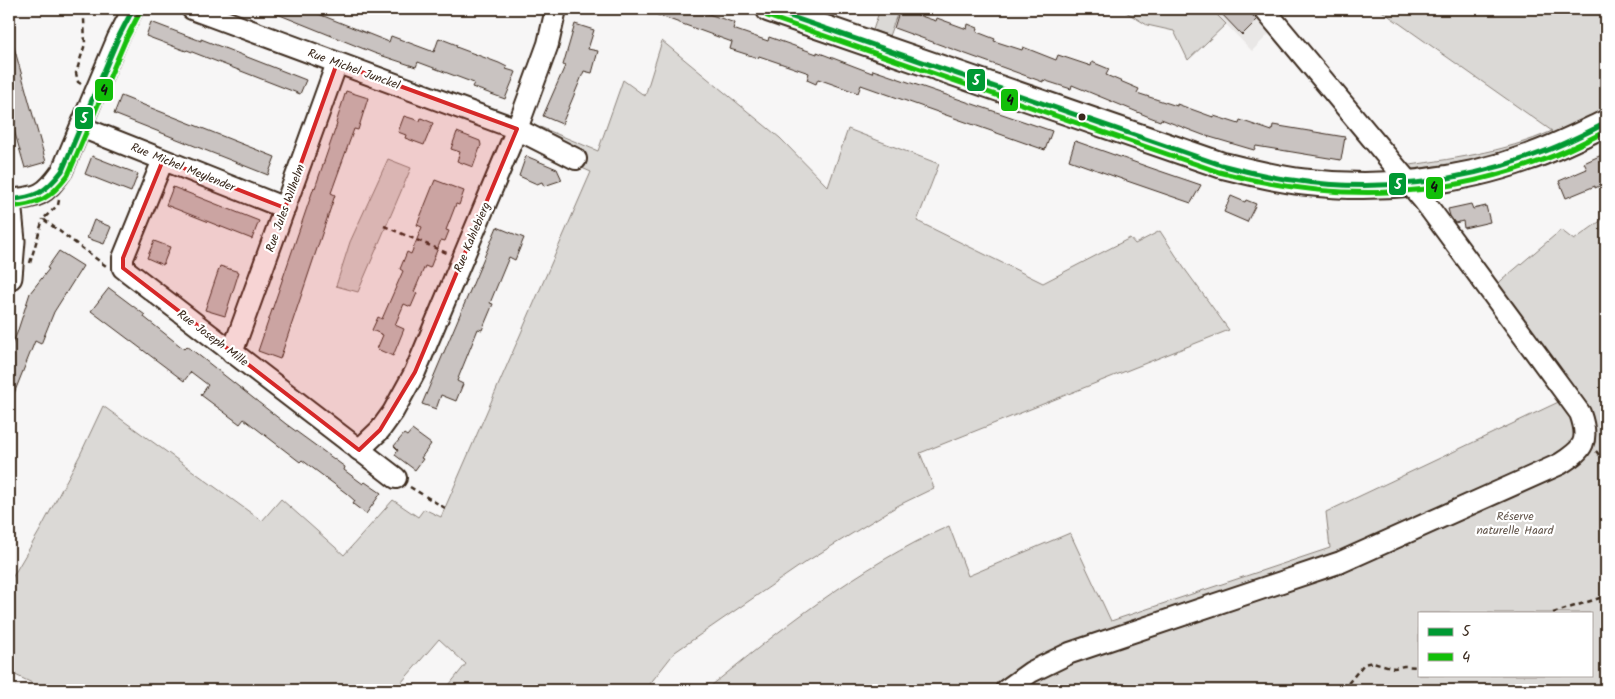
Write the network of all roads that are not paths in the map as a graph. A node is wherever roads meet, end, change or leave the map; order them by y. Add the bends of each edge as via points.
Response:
1 (134, 9) edge
2 (192, 9) edge
3 (556, 9) edge
4 (769, 9) edge
5 (1269, 16) edge
6 (337, 63) junction
7 (1606, 124) edge
8 (81, 127) junction
9 (517, 129) junction
10 (576, 159) dead end
11 (163, 160) junction
12 (1410, 183) junction
13 (9, 200) edge
14 (285, 208) junction
15 (9, 211) edge
16 (9, 277) edge
17 (232, 353) junction
18 (359, 450) junction
19 (396, 478) road end
20 (1006, 690) edge

1 - 8 street via 118,38
2 - 6 street, Rue Michel Junckel
3 - 9 street, Rue Kahlebierg via 548,44
4 - 12 main road via 1221,165 1304,182 1351,185
5 - 12 street
6 - 9 street, Rue Michel Junckel
6 - 14 street, Rue Jules Wilhelm
7 - 12 main road via 1528,158 1472,174
8 - 11 street, Rue Michel Meylender
8 - 13 street via 62,171 50,188 33,198
9 - 10 street, Rue Michel Junckel
9 - 18 street, Rue Kahlebierg via 415,372 393,412
11 - 14 street, Rue Michel Meylender
11 - 17 street, Rue Joseph Mille via 123,258 123,268
12 - 20 street via 1580,413 1585,427 1584,442 1575,455 1341,562 1070,653 1031,672
14 - 17 street, Rue Jules Wilhelm
15 - 16 main road via 12,241
17 - 18 street, Rue Joseph Mille
18 - 19 street, Rue Joseph Mille

